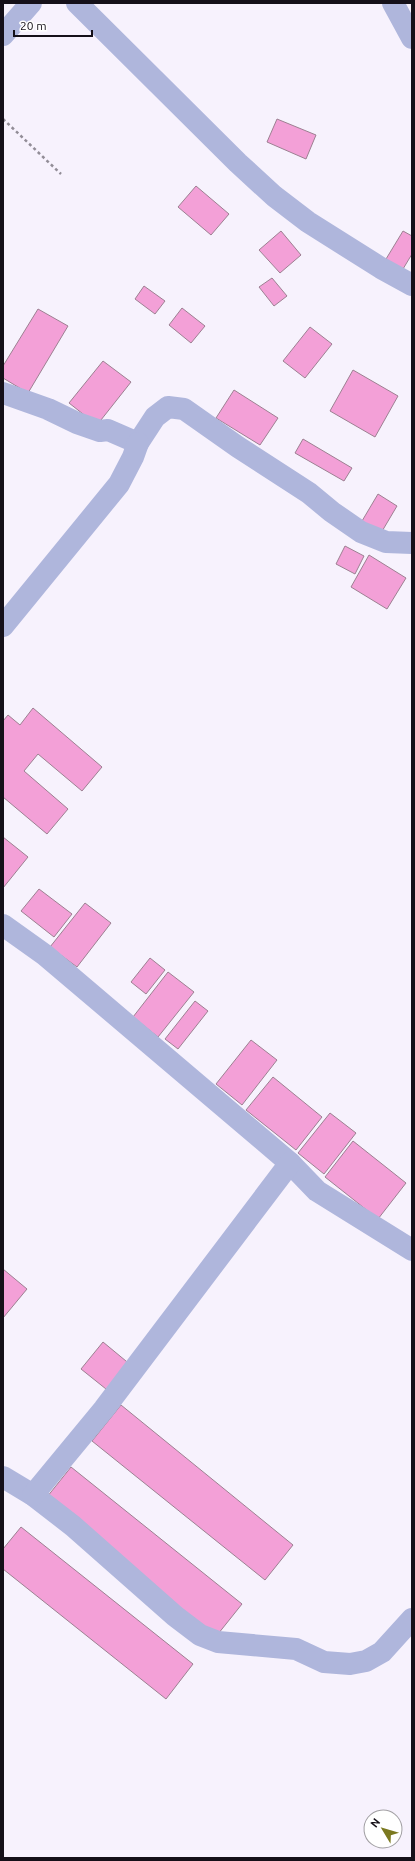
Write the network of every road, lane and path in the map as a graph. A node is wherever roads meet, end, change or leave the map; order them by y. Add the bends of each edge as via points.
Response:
1 (31, 3) edge
2 (77, 3) edge
3 (393, 3) edge
4 (3, 36) edge
5 (412, 38) edge
6 (3, 119) edge
7 (61, 174) dead end
8 (412, 285) edge
9 (3, 393) edge
10 (138, 443) junction
11 (412, 543) edge
12 (3, 626) edge
13 (3, 925) edge
14 (290, 1163) junction
15 (412, 1250) edge
16 (3, 1477) edge
17 (33, 1495) junction
18 (412, 1619) edge

1 - 4 street
2 - 8 street via 274,196 308,222
3 - 5 street
6 - 7 path
9 - 10 street via 48,409 77,423 100,431 108,430
10 - 11 street via 155,418 168,408 184,409 309,493 361,532 386,542
10 - 12 street via 134,458 119,484
13 - 14 street via 45,955
14 - 15 street via 317,1191
14 - 17 street via 104,1409
16 - 17 street
17 - 18 street via 73,1526 175,1616 200,1635 218,1642 296,1649 324,1662 350,1664 366,1661 382,1652

